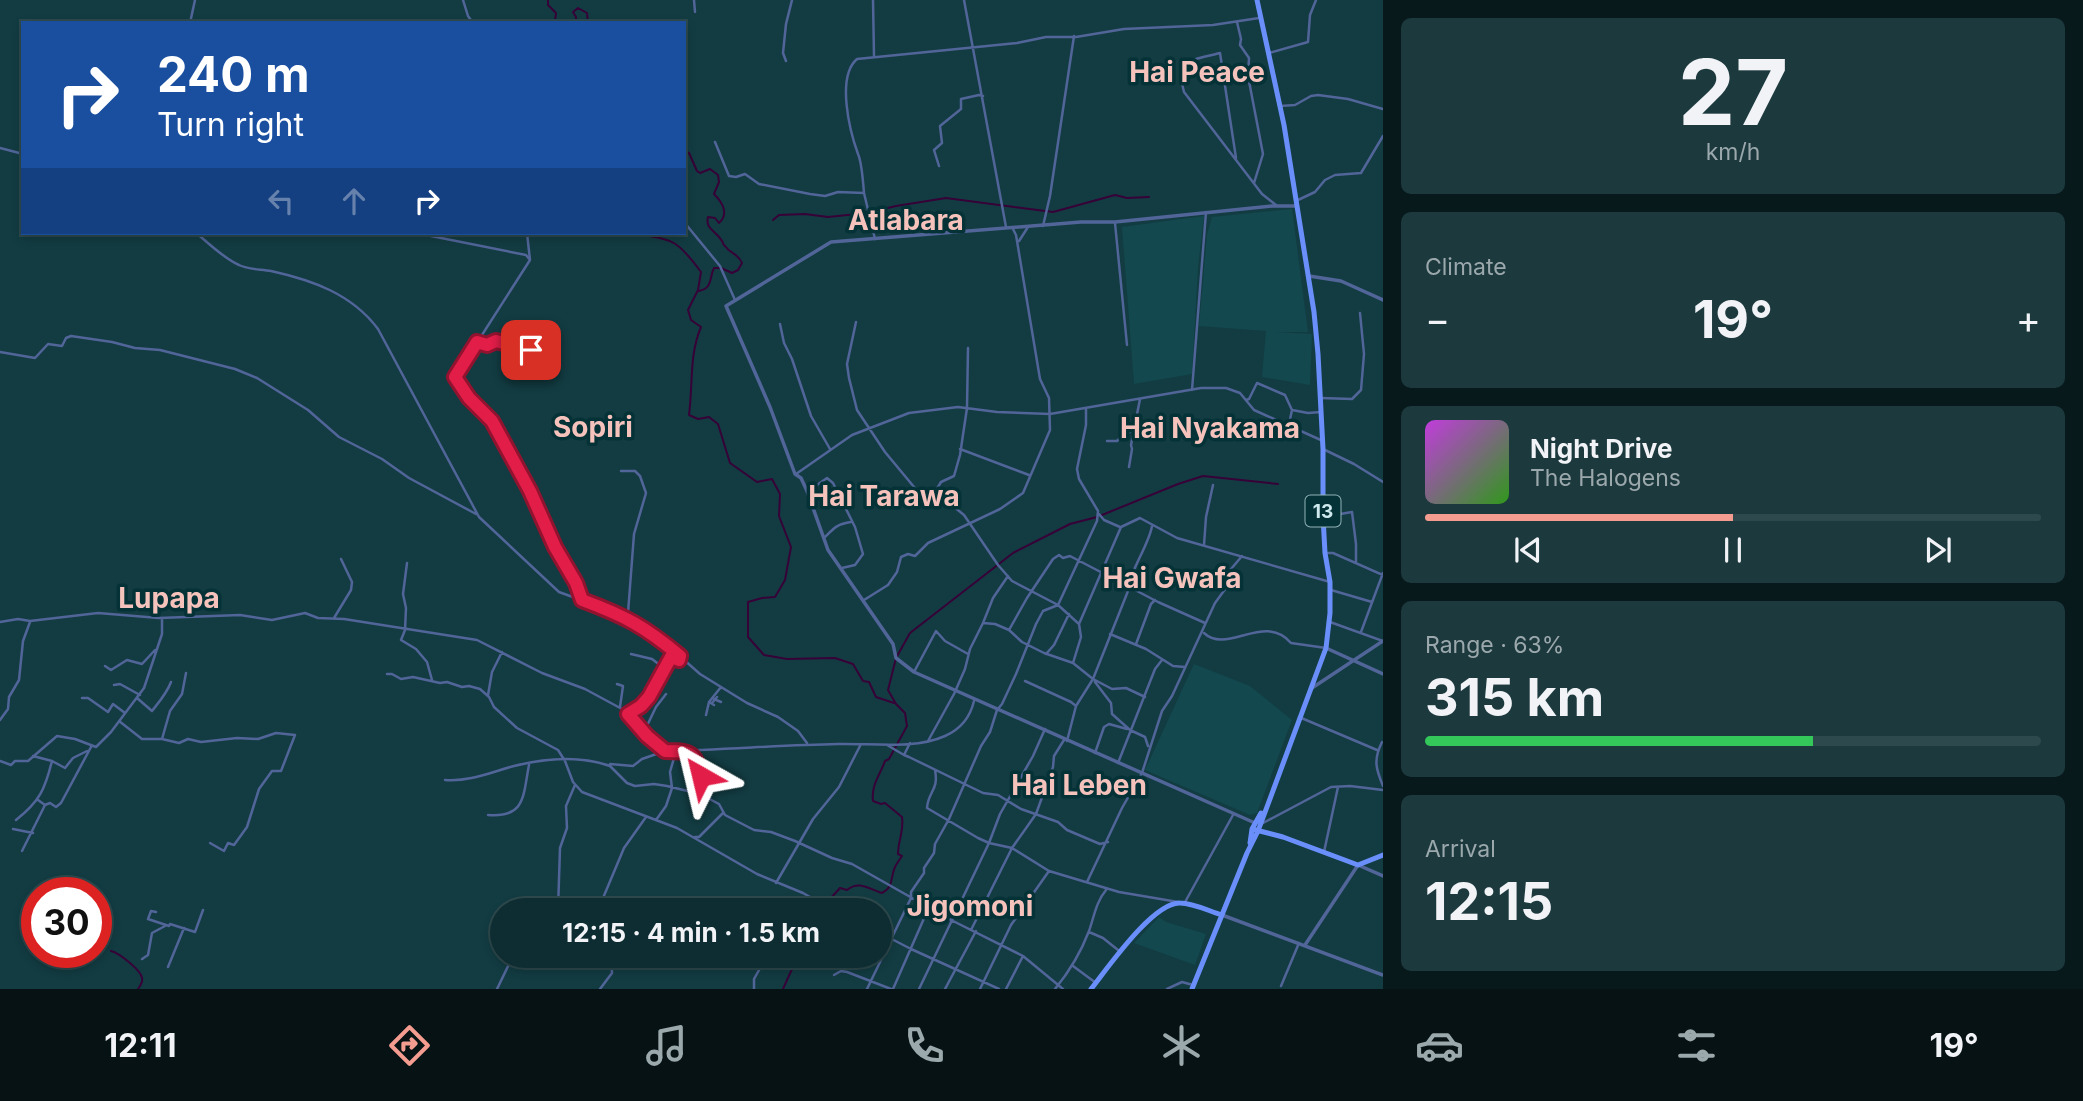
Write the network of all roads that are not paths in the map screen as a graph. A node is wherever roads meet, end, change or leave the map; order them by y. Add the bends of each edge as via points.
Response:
1 (195, 0) edge
2 (463, 0) edge
3 (695, 0) edge
4 (792, 0) edge
5 (873, 0) edge
6 (964, 0) edge
7 (1257, 0) edge
8 (1316, 0) edge
9 (695, 12) dead end
10 (1262, 18) junction
11 (190, 21) edge
12 (472, 21) edge
13 (1237, 22) junction
14 (1074, 36) junction
15 (974, 47) junction
16 (1269, 54) junction
17 (874, 57) junction
18 (786, 61) dead end
19 (983, 96) junction
20 (1280, 106) junction
21 (1383, 109) edge
22 (1383, 136) edge
23 (715, 142) dead end
24 (0, 148) edge
25 (21, 153) edge
26 (1236, 158) junction
27 (939, 166) dead end
28 (1254, 184) junction
29 (864, 193) junction
30 (1297, 203) junction
31 (1278, 206) junction
32 (1206, 212) junction
33 (1115, 222) junction
34 (686, 224) edge
35 (1043, 226) junction
36 (1028, 227) junction
37 (1006, 229) junction
38 (1013, 229) junction
39 (198, 235) edge
40 (426, 235) edge
41 (527, 235) edge
42 (875, 239) junction
43 (1018, 245) junction
44 (530, 260) junction
45 (1308, 276) junction
46 (736, 300) junction
47 (1383, 300) edge
48 (1360, 313) dead end
49 (856, 321) dead end
50 (780, 324) dead end
51 (477, 342) junction
52 (1128, 345) dead end
53 (968, 348) dead end
54 (0, 352) edge
55 (552, 354) dead end
56 (1192, 390) junction
57 (1321, 398) junction
58 (1140, 399) junction
59 (1246, 400) junction
60 (967, 408) junction
61 (1086, 409) junction
62 (1292, 410) junction
63 (1321, 412) junction
64 (1050, 414) junction
65 (1289, 424) junction
66 (868, 428) junction
67 (1134, 430) junction
68 (1107, 441) dead end
69 (1323, 441) junction
70 (830, 449) junction
71 (960, 449) junction
72 (1323, 449) junction
73 (1129, 467) dead end
74 (621, 471) dead end
75 (795, 474) junction
76 (1029, 475) junction
77 (1383, 482) edge
78 (1213, 485) dead end
79 (807, 492) junction
80 (932, 497) junction
81 (476, 514) junction
82 (1099, 514) junction
83 (1323, 517) junction
84 (852, 522) junction
85 (970, 524) junction
86 (1152, 526) junction
87 (1121, 527) junction
88 (825, 537) junction
89 (1204, 545) junction
90 (1325, 553) junction
91 (1242, 556) junction
92 (341, 559) dead end
93 (1079, 561) junction
94 (1356, 562) junction
95 (407, 563) dead end
96 (842, 568) junction
97 (1101, 573) junction
98 (1383, 574) edge
99 (1008, 575) junction
100 (1330, 582) junction
101 (1130, 586) junction
102 (1032, 590) junction
103 (1330, 590) junction
104 (582, 600) junction
105 (864, 600) junction
106 (1155, 600) junction
107 (1372, 602) junction
108 (1058, 606) junction
109 (1069, 614) junction
110 (625, 616) junction
111 (162, 618) junction
112 (334, 618) junction
113 (30, 621) junction
114 (0, 622) edge
115 (1205, 622) junction
116 (1329, 622) junction
117 (983, 624) junction
118 (1079, 624) junction
119 (405, 630) junction
120 (1009, 630) junction
121 (1203, 632) junction
122 (1361, 632) junction
123 (1110, 634) junction
124 (1383, 641) edge
125 (1136, 644) junction
126 (1028, 645) junction
127 (157, 648) junction
128 (1326, 648) junction
129 (502, 652) junction
130 (631, 654) dead end
131 (968, 654) junction
132 (1046, 654) junction
133 (680, 656) junction
134 (1354, 659) junction
135 (1162, 660) junction
136 (1073, 663) junction
137 (105, 666) dead end
138 (1186, 667) junction
139 (1177, 668) junction
140 (665, 669) junction
141 (914, 672) junction
142 (186, 673) dead end
143 (387, 674) dead end
144 (1383, 674) edge
145 (1181, 676) junction
146 (1093, 679) junction
147 (432, 680) junction
148 (1025, 681) dead end
149 (171, 682) dead end
150 (617, 684) dead end
151 (114, 685) dead end
152 (721, 687) junction
153 (1310, 690) junction
154 (955, 692) junction
155 (666, 694) dead end
156 (138, 696) junction
157 (487, 696) junction
158 (1145, 696) junction
159 (82, 698) dead end
160 (713, 701) junction
161 (974, 701) junction
162 (721, 702) dead end
163 (1076, 706) junction
164 (620, 708) junction
165 (997, 710) junction
166 (125, 713) junction
167 (628, 714) junction
168 (1112, 714) junction
169 (706, 715) dead end
170 (1299, 718) junction
171 (0, 720) edge
172 (119, 721) junction
173 (1109, 724) junction
174 (1045, 729) junction
175 (1130, 730) junction
176 (644, 732) junction
177 (162, 739) junction
178 (928, 741) junction
179 (1065, 741) junction
180 (1383, 742) edge
181 (910, 743) junction
182 (861, 744) junction
183 (808, 745) junction
184 (887, 745) junction
185 (1149, 747) junction
186 (90, 748) junction
187 (1377, 750) junction
188 (665, 751) junction
189 (676, 751) junction
190 (686, 751) junction
191 (1094, 753) junction
192 (904, 755) junction
193 (33, 756) junction
194 (0, 761) edge
195 (52, 761) junction
196 (565, 761) junction
197 (1118, 763) junction
198 (529, 764) junction
199 (607, 765) junction
200 (934, 770) junction
201 (1142, 773) junction
202 (445, 780) dead end
203 (965, 784) junction
204 (575, 785) junction
205 (1338, 785) junction
206 (672, 788) junction
207 (1383, 788) edge
208 (693, 792) junction
209 (38, 800) junction
210 (1007, 803) junction
211 (45, 805) junction
212 (723, 813) junction
213 (1234, 813) junction
214 (1036, 814) junction
215 (488, 816) dead end
216 (646, 817) junction
217 (949, 819) junction
218 (16, 820) dead end
219 (656, 820) junction
220 (1256, 827) junction
221 (13, 829) dead end
222 (33, 832) junction
223 (695, 838) junction
224 (1108, 842) junction
225 (210, 843) dead end
226 (800, 843) junction
227 (989, 843) junction
228 (1012, 848) junction
229 (22, 851) dead end
230 (1324, 852) junction
231 (1383, 855) edge
232 (1358, 865) junction
233 (1049, 871) junction
234 (1383, 876) edge
235 (1087, 882) junction
236 (776, 883) junction
237 (1107, 889) junction
238 (558, 898) edge
239 (602, 898) edge
240 (811, 898) edge
241 (911, 898) junction
242 (1181, 903) junction
243 (929, 907) junction
244 (203, 910) dead end
245 (156, 912) dead end
246 (1222, 915) junction
247 (951, 920) junction
248 (165, 926) junction
249 (184, 928) junction
250 (973, 930) junction
251 (1089, 932) junction
252 (892, 939) joint
253 (1299, 943) junction
254 (1000, 945) junction
255 (1305, 945) junction
256 (911, 949) junction
257 (1121, 952) junction
258 (1023, 956) junction
259 (142, 959) dead end
260 (934, 959) junction
261 (1072, 965) junction
262 (168, 967) dead end
263 (507, 968) edge
264 (612, 968) edge
265 (760, 968) edge
266 (878, 968) edge
267 (957, 970) junction
268 (834, 975) dead end
269 (1383, 975) edge
270 (872, 981) junction
271 (984, 981) junction
272 (1096, 983) junction
273 (1059, 984) junction
274 (1281, 986) dead end
275 (1192, 987) edge
276 (497, 989) edge
277 (600, 989) edge
278 (754, 989) edge
279 (867, 989) edge
280 (892, 989) edge
281 (919, 989) edge
282 (945, 989) edge
283 (980, 989) edge
284 (999, 989) edge
285 (1006, 989) edge
286 (1055, 989) edge
287 (1063, 989) edge
288 (1091, 989) edge
289 (1167, 989) edge

1 - 11 street
2 - 12 street
3 - 9 street
4 - 18 street via 783,53
5 - 17 street
6 - 15 street
7 - 10 main road, 13
8 - 16 street via 1308,42
10 - 13 street
10 - 16 main road, 13
13 - 14 street
13 - 28 street via 1240,45 1249,58 1248,76 1263,154
14 - 15 street
14 - 35 street
15 - 17 street
15 - 19 street
16 - 20 main road, 13
17 - 29 street via 854,60 845,85
19 - 27 street via 961,99 961,109 940,126 942,145 934,150
19 - 37 street
20 - 21 street via 1295,106 1318,95
20 - 30 main road, 13
22 - 30 street via 1362,173 1335,175
23 - 29 street via 729,176 745,174 759,184 825,196
24 - 25 street
26 - 26 street via 1184,92 1181,71 1195,58 1220,52
26 - 28 street
28 - 31 street
29 - 42 street
30 - 31 street
30 - 45 main road, 13
31 - 32 street
32 - 33 street
32 - 56 street
33 - 35 street
33 - 52 street
34 - 46 street via 719,265
35 - 36 street
36 - 38 street
36 - 43 street
37 - 38 street
37 - 42 street
38 - 43 street
39 - 81 street via 242,267 322,285 369,317
40 - 44 street
41 - 44 street
42 - 46 street via 831,242
43 - 64 street
44 - 51 street
45 - 47 street via 1341,281
45 - 57 main road, 13
46 - 75 street via 726,306
48 - 57 street via 1361,390 1352,399
49 - 66 street via 847,370 857,410
50 - 70 street via 811,416
51 - 55 street via 498,341
51 - 104 street via 455,377 492,421
53 - 60 street
54 - 81 street via 35,358 48,344 62,346 71,336 160,350 235,369 269,384 339,437
56 - 58 street
56 - 59 street via 1226,388
57 - 63 main road, 13
58 - 61 street
58 - 67 street
59 - 62 street via 1259,383 1284,395
59 - 65 street via 1254,410
60 - 64 street
60 - 66 street via 909,413
60 - 71 street
61 - 64 street
61 - 82 street via 1077,469
62 - 63 street
62 - 65 street
63 - 69 main road, 13
64 - 76 street via 1049,433
65 - 69 street
66 - 70 street
66 - 80 street via 919,493
67 - 68 street via 1117,442
67 - 73 street
69 - 72 main road, 13
70 - 75 street
71 - 76 street
71 - 80 street via 954,476 942,482
72 - 77 street
72 - 83 main road, 13
74 - 110 street via 635,471 646,493 634,534
75 - 79 street
76 - 85 street via 1016,499
78 - 89 street
79 - 84 street via 827,478
79 - 88 street
80 - 85 street via 955,507
81 - 104 street via 559,592
82 - 87 street
82 - 93 street
83 - 90 main road, 13
83 - 94 street via 1352,512
84 - 88 street via 831,528
84 - 96 street via 863,554 855,565
85 - 99 street
85 - 105 street via 928,543 915,555 901,556 888,585
86 - 87 street via 1140,518
86 - 89 street
86 - 101 street
87 - 97 street
88 - 96 street via 828,550
89 - 91 street
90 - 94 street
90 - 100 main road, 13
91 - 100 street
91 - 115 street via 1226,575 1226,588
92 - 112 street via 352,582
93 - 97 street
93 - 102 street via 1059,555
93 - 108 street
94 - 98 street
95 - 119 street
96 - 105 street
97 - 101 street
97 - 118 street
98 - 107 street
99 - 102 street
99 - 117 street
100 - 103 main road, 13
101 - 106 street
101 - 123 street
102 - 108 street
102 - 120 street
103 - 107 street
103 - 116 main road, 13
104 - 110 street
105 - 141 street via 893,644 896,658
106 - 115 street
106 - 125 street
107 - 122 street
108 - 109 street
108 - 126 street via 1043,611
109 - 118 street
109 - 132 street
110 - 133 street
111 - 112 street via 240,615 272,620 305,613
111 - 113 street via 98,613
111 - 127 street
112 - 119 street
113 - 114 street
113 - 171 street via 19,680
115 - 121 street
116 - 122 street
116 - 128 main road, 13
117 - 120 street
117 - 131 street
118 - 136 street via 1081,638
119 - 129 street via 477,640
119 - 147 street via 401,640 427,662
120 - 126 street
121 - 128 street via 1222,640 1270,632 1291,643
121 - 138 street
122 - 124 street
123 - 125 street
123 - 146 street
124 - 134 street
125 - 135 street
126 - 132 street
126 - 165 street
127 - 137 street via 142,664 127,660 111,670
127 - 156 street
128 - 134 street
128 - 153 main road, 13
129 - 157 street
129 - 164 street
130 - 140 street via 652,659
131 - 141 street via 936,631
131 - 154 street
132 - 136 street
133 - 140 street via 679,660 671,657
133 - 152 street
134 - 144 street
134 - 153 street
135 - 139 street
135 - 158 street
136 - 146 street
138 - 139 street
138 - 145 street
139 - 145 street
140 - 167 street via 649,697
141 - 154 street
142 - 177 street via 183,694 170,711
143 - 147 street
145 - 185 street
146 - 158 street via 1112,689 1126,688
146 - 163 street
146 - 168 street via 1111,703
147 - 157 street via 469,686
148 - 163 street
149 - 156 street via 152,711
150 - 164 street via 623,686
151 - 156 street
152 - 160 street
152 - 183 street via 778,717
153 - 170 main road, 13
154 - 161 street
154 - 178 street
155 - 176 street
156 - 166 street
157 - 196 street via 517,728 554,746
158 - 175 street
159 - 166 street via 108,712 113,704
160 - 162 street
160 - 169 street
161 - 165 street
161 - 178 street via 966,721 946,736
163 - 179 street
164 - 167 street
165 - 174 street
165 - 203 street
166 - 172 street
167 - 176 street
168 - 173 street
168 - 175 street
170 - 187 street
170 - 220 main road, 13
172 - 177 street via 142,739
172 - 186 street
173 - 175 street
173 - 191 street
174 - 179 street
174 - 210 street
175 - 185 street via 1145,737
175 - 197 street
176 - 188 street
177 - 225 street via 179,743 295,734 281,771 272,771 263,782 250,820 234,845 228,844 224,851
178 - 181 street
179 - 191 street
179 - 214 street via 1054,756
180 - 187 street
181 - 184 street
181 - 192 street
182 - 183 street
182 - 184 street
182 - 226 street via 839,787
183 - 190 street
184 - 192 street
185 - 201 street
186 - 193 street via 57,736
186 - 195 street via 65,768
186 - 211 street via 61,803
187 - 207 street via 1375,768
188 - 189 street
188 - 199 street via 633,766
189 - 190 street
189 - 206 street via 670,772
190 - 208 street via 696,758 701,776
191 - 197 street
192 - 200 street
193 - 194 street via 13,765
193 - 195 street
195 - 209 street
196 - 198 street
196 - 199 street via 586,759
196 - 204 street
197 - 201 street
198 - 202 street via 469,780
198 - 215 street via 516,809 511,814
199 - 206 street via 635,786
200 - 203 street
200 - 217 street via 936,787 927,808
201 - 213 street
201 - 224 street
203 - 210 street via 998,795
203 - 217 street
204 - 216 street via 582,792
204 - 238 street via 566,806 567,828 559,848
205 - 207 street
205 - 220 street
205 - 230 street
206 - 208 street
206 - 219 street
208 - 212 street via 719,804
209 - 211 street
209 - 218 street
210 - 214 street
210 - 227 street
211 - 222 street
212 - 223 street
212 - 226 street via 754,830
213 - 220 street
213 - 242 street
214 - 224 street via 1100,844
214 - 228 street
216 - 219 street
216 - 239 street via 624,848
217 - 227 street
217 - 241 street
219 - 223 street
220 - 230 main road
220 - 246 main road
221 - 222 street
222 - 229 street
223 - 236 street
224 - 235 street
226 - 236 street
226 - 241 street via 852,864
227 - 228 street
227 - 247 street
228 - 233 street
228 - 250 street
230 - 232 main road
231 - 232 main road
232 - 234 street
232 - 255 street
233 - 235 street
233 - 254 street
235 - 237 street
236 - 240 street
237 - 242 street
237 - 251 street via 1099,899
241 - 243 street
241 - 252 street
242 - 246 main road
242 - 257 main road via 1156,913
243 - 247 street
243 - 256 street
244 - 249 street via 195,932
245 - 248 street via 151,911 148,919
246 - 253 street
246 - 275 main road
247 - 250 street
247 - 260 street
248 - 249 street
248 - 259 street via 152,933 148,955
249 - 262 street
250 - 254 street
250 - 267 street
251 - 257 street
251 - 261 street
252 - 256 street
253 - 255 street
253 - 274 street
254 - 258 street
254 - 271 street
255 - 269 street
256 - 260 street
256 - 280 street
257 - 272 main road
258 - 273 street
258 - 285 street
260 - 267 street
260 - 281 street
261 - 272 street
261 - 273 street
263 - 276 street
264 - 277 street
265 - 278 street
266 - 270 street
267 - 271 street
267 - 282 street
268 - 270 street via 844,971
270 - 279 street
270 - 280 street
271 - 283 street
271 - 284 street
272 - 288 main road
273 - 286 street
273 - 287 street
275 - 289 street via 1182,982

